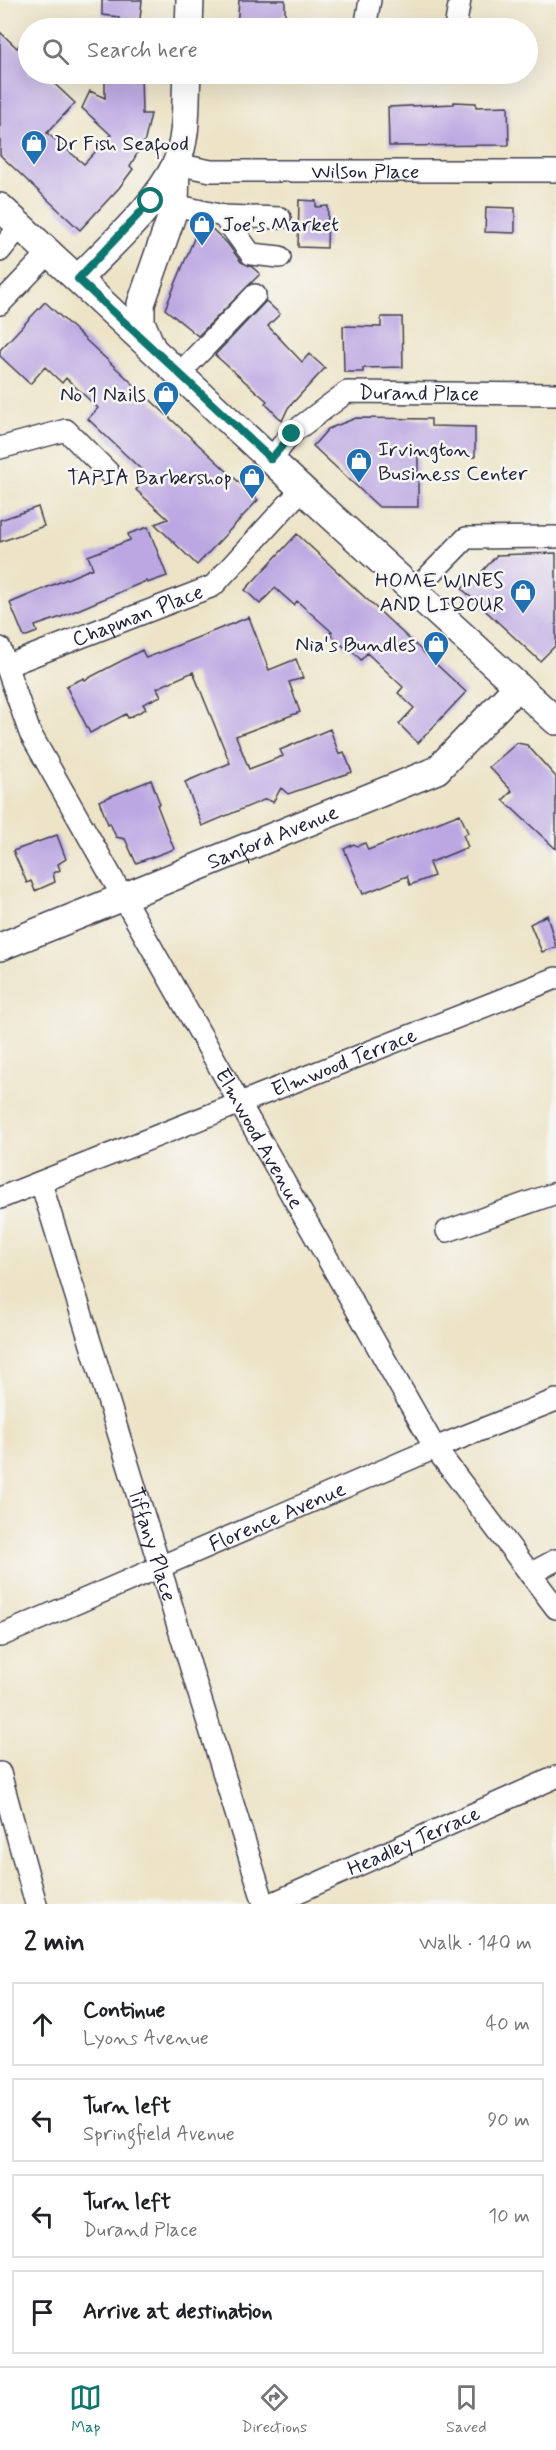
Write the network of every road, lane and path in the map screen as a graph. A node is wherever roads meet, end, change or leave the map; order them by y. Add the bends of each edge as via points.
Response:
1 (190, 0) edge
2 (370, 0) edge
3 (460, 0) edge
4 (189, 18) edge
5 (367, 18) edge
6 (457, 18) edge
7 (186, 84) edge
8 (176, 164) junction
9 (556, 171) edge
10 (175, 205) junction
11 (0, 207) edge
12 (223, 216) junction
13 (280, 219) dead end
14 (20, 226) junction
15 (0, 251) edge
16 (49, 253) junction
17 (280, 257) dead end
18 (78, 279) junction
19 (255, 295) dead end
20 (0, 304) edge
21 (153, 350) junction
22 (179, 374) junction
23 (556, 394) edge
24 (0, 448) edge
25 (271, 459) junction
26 (108, 472) dead end
27 (302, 489) junction
28 (556, 537) edge
29 (414, 591) junction
30 (4, 670) edge
31 (518, 686) junction
32 (556, 721) edge
33 (122, 898) junction
34 (0, 947) edge
35 (556, 978) edge
36 (239, 1104) junction
37 (41, 1183) junction
38 (556, 1193) edge
39 (0, 1198) edge
40 (447, 1231) dead end
41 (556, 1400) edge
42 (435, 1448) junction
43 (556, 1560) edge
44 (161, 1566) junction
45 (530, 1574) junction
46 (556, 1608) edge
47 (0, 1636) edge
48 (0, 1773) edge
49 (556, 1777) edge
50 (36, 1904) edge
51 (264, 1904) edge
52 (271, 1904) edge

1 - 4 main road
2 - 5 street
3 - 6 street
7 - 8 main road via 183,134
8 - 9 street, Wilson Place via 211,171
8 - 10 main road
8 - 18 main road via 151,201
10 - 12 street
10 - 21 main road via 141,304 141,322
11 - 14 main road
12 - 13 street
12 - 17 street via 251,254
14 - 15 street
14 - 16 main road
16 - 18 main road
16 - 20 street
18 - 21 main road
19 - 22 street
21 - 22 main road
22 - 25 main road
23 - 25 street, Durand Place via 347,392 292,434
24 - 26 street via 66,430
25 - 27 main road
27 - 29 main road
27 - 30 street, Chapman Place via 213,586
28 - 29 street via 466,538
29 - 31 main road
30 - 33 street, Elmwood Avenue via 30,733
31 - 32 main road
31 - 33 main road, Sanford Avenue via 437,770
33 - 34 main road, Sanford Avenue
33 - 36 street, Elmwood Avenue
35 - 36 street, Elmwood Terrace
36 - 37 street, Elmwood Terrace
36 - 42 street, Elmwood Avenue
37 - 39 street, Elmwood Terrace
37 - 44 street, Tiffany Place
38 - 40 street
41 - 42 street, Florence Avenue
42 - 44 street, Florence Avenue
42 - 45 street, Elmwood Avenue
43 - 45 street
44 - 47 street, Florence Avenue
44 - 51 street, Tiffany Place
45 - 46 street, Elmwood Avenue
48 - 50 street
49 - 52 street, Headley Terrace

